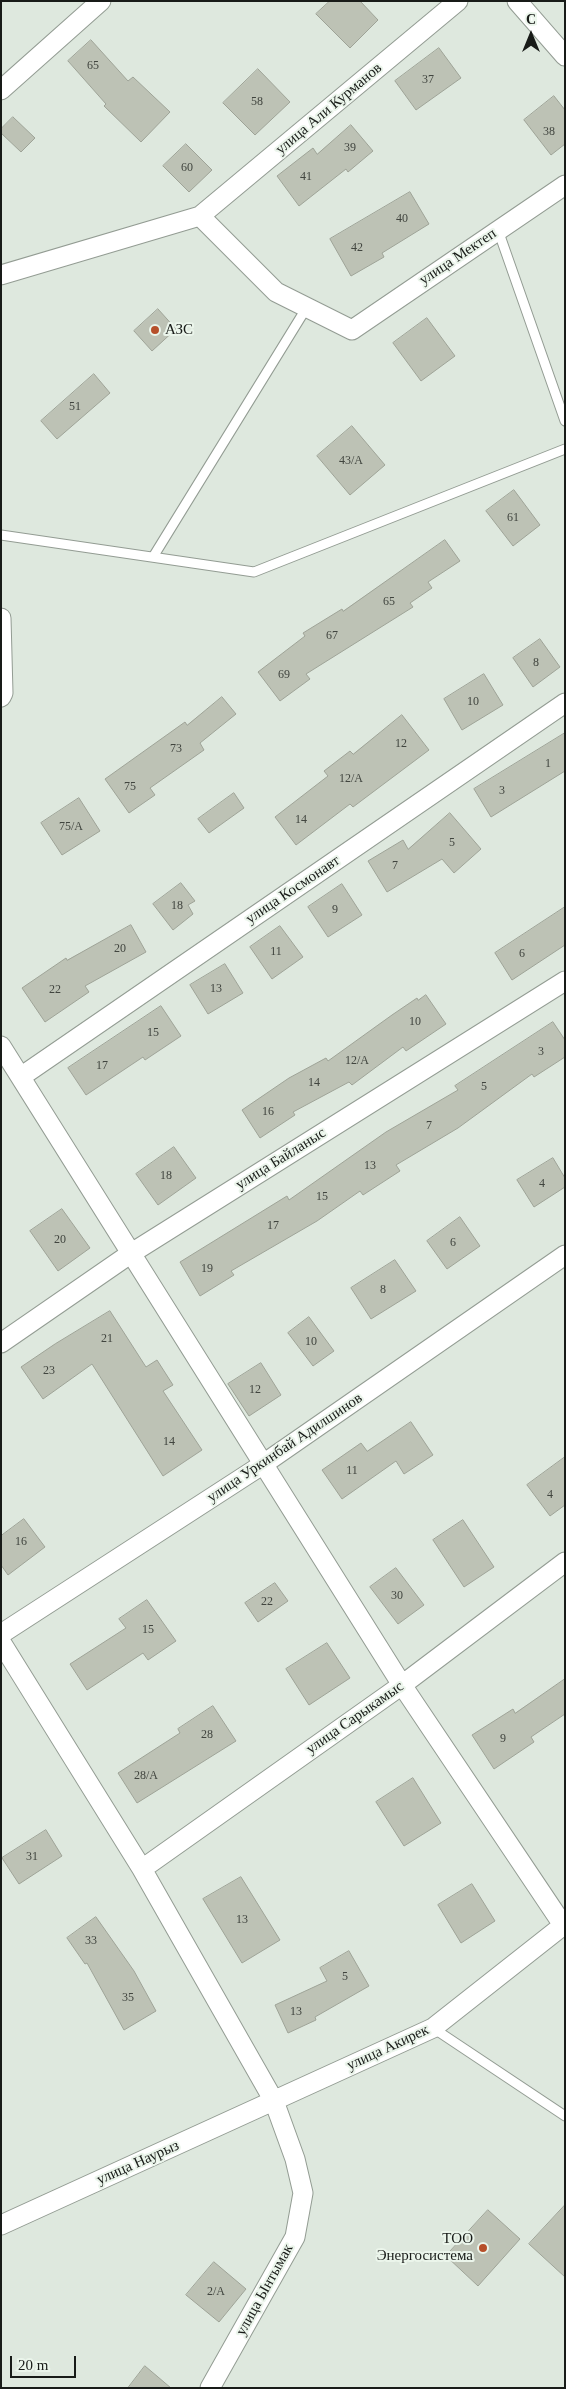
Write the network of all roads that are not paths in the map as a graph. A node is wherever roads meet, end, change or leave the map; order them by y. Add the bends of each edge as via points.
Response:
1 (101, 1) edge
2 (458, 1) edge
3 (517, 1) edge
4 (565, 56) edge
5 (1, 90) edge
6 (565, 185) edge
7 (200, 216) junction
8 (498, 230) junction
9 (1, 275) edge
10 (307, 307) junction
11 (565, 421) edge
12 (565, 449) edge
13 (1, 535) edge
14 (153, 557) junction
15 (1, 618) edge
16 (1, 697) edge
17 (565, 703) edge
18 (565, 981) edge
19 (1, 1046) edge
20 (22, 1076) junction
21 (130, 1254) junction
22 (565, 1256) edge
23 (1, 1343) edge
24 (262, 1465) junction
25 (565, 1562) edge
26 (1, 1634) edge
27 (1, 1642) edge
28 (402, 1685) junction
29 (142, 1869) junction
30 (564, 1924) edge
31 (432, 2028) junction
32 (274, 2101) junction
33 (565, 2116) edge
34 (1, 2225) edge
35 (210, 2388) edge

1 - 5 street
2 - 7 street, улица Али Курманов
3 - 4 street
6 - 8 street, улица Мектеп
7 - 9 street
7 - 10 street via 276,292
8 - 10 street, улица Мектеп via 352,330
8 - 11 lane
10 - 14 lane
12 - 14 lane via 254,572
13 - 14 lane
15 - 16 street
17 - 20 street, улица Космонавт
18 - 21 street, улица Байланыс
19 - 20 street
20 - 21 street
21 - 23 street, улица Байланыс
21 - 24 street
22 - 24 street, улица Уркинбай Адилшинов
24 - 26 street, улица Уркинбай Адилшинов
24 - 28 street
25 - 28 street, улица Сарыкамыс
27 - 29 street, улица Ынтымак
28 - 29 street, улица Сарыкамыс
28 - 30 street
29 - 32 street, улица Ынтымак
30 - 31 street, улица Акирек
31 - 32 street, улица Акирек
31 - 33 lane
32 - 34 street, улица Наурыз
32 - 35 street, улица Ынтымак via 295,2159 303,2193 295,2237

